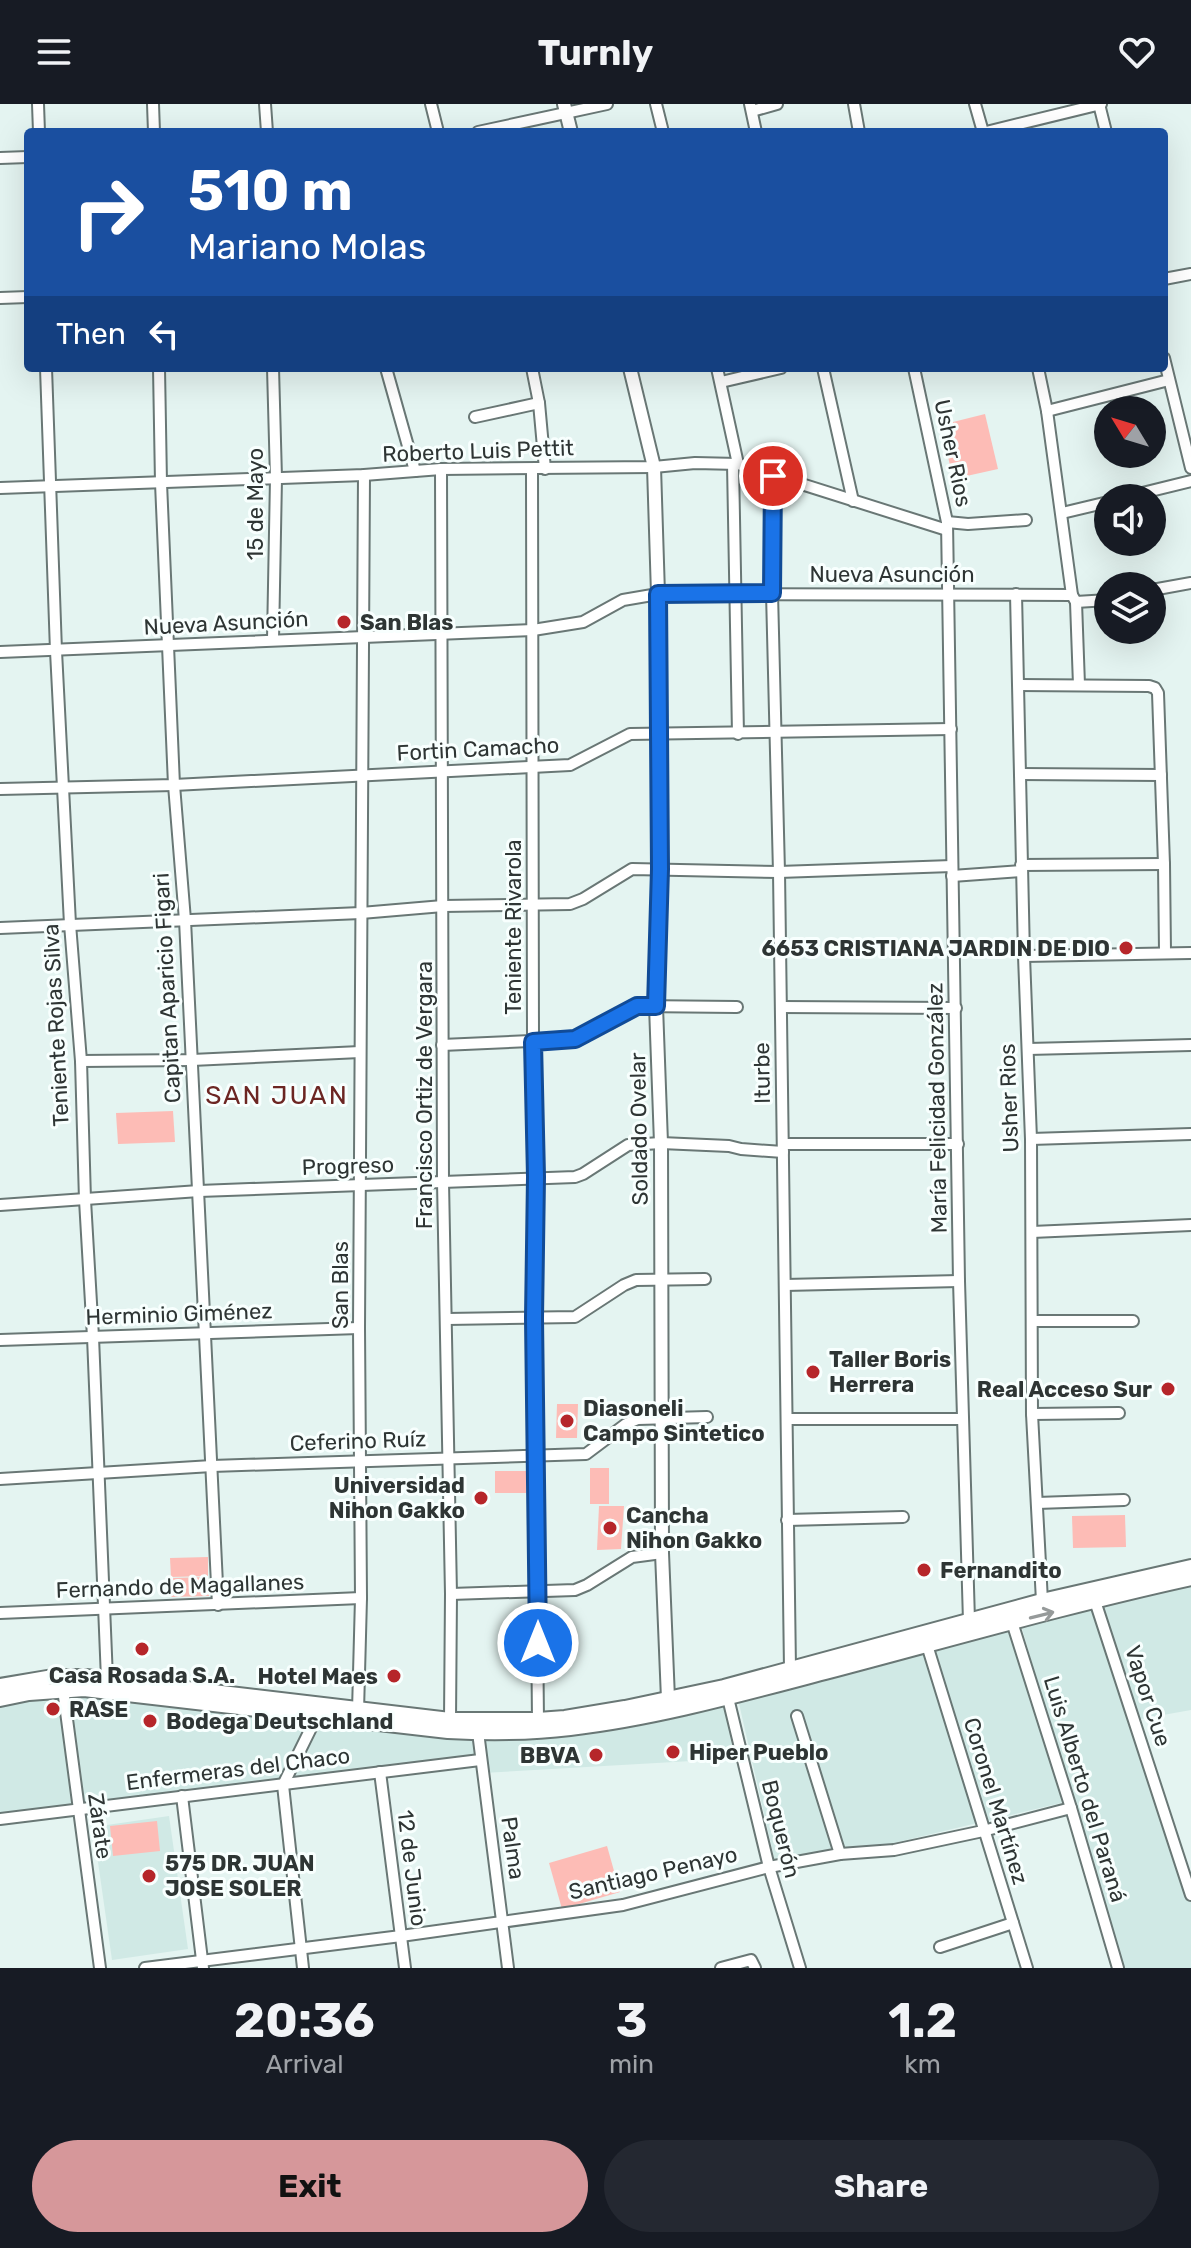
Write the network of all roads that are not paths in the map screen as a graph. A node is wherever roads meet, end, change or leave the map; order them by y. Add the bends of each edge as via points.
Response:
1 (38, 104) edge
2 (153, 104) edge
3 (265, 104) edge
4 (431, 104) edge
5 (607, 104) edge
6 (656, 104) edge
7 (777, 104) edge
8 (854, 104) edge
9 (975, 104) edge
10 (1100, 104) edge
11 (751, 107) edge
12 (565, 108) edge
13 (39, 128) edge
14 (154, 128) edge
15 (267, 128) edge
16 (437, 128) edge
17 (493, 128) edge
18 (570, 128) edge
19 (662, 128) edge
20 (755, 128) edge
21 (858, 128) edge
22 (983, 128) edge
23 (1001, 128) edge
24 (1105, 128) edge
25 (24, 157) edge
26 (0, 158) edge
27 (1191, 274) edge
28 (1168, 278) edge
29 (24, 297) edge
30 (0, 298) edge
31 (46, 372) edge
32 (159, 372) edge
33 (273, 372) edge
34 (387, 372) edge
35 (533, 372) edge
36 (631, 372) edge
37 (718, 372) edge
38 (764, 372) edge
39 (824, 372) edge
40 (915, 372) edge
41 (1039, 372) edge
42 (1167, 372) edge
43 (1169, 380) junction
44 (721, 382) junction
45 (539, 403) junction
46 (1047, 411) junction
47 (475, 417) dead end
48 (735, 464) junction
49 (654, 467) junction
50 (1191, 468) edge
51 (441, 469) junction
52 (532, 469) junction
53 (545, 469) junction
54 (415, 471) junction
55 (364, 475) junction
56 (773, 476) junction
57 (276, 478) junction
58 (1191, 481) edge
59 (161, 483) junction
60 (50, 487) junction
61 (1166, 487) edge
62 (0, 488) edge
63 (853, 501) junction
64 (1094, 505) edge
65 (1062, 513) junction
66 (1026, 520) dead end
67 (947, 526) junction
68 (1191, 583) edge
69 (1166, 587) edge
70 (772, 593) junction
71 (658, 594) junction
72 (737, 594) junction
73 (950, 594) junction
74 (1016, 594) junction
75 (1074, 599) junction
76 (1094, 600) edge
77 (533, 630) junction
78 (441, 633) junction
79 (364, 637) junction
80 (273, 640) junction
81 (169, 645) junction
82 (56, 651) junction
83 (0, 652) edge
84 (1019, 685) junction
85 (1079, 685) junction
86 (951, 729) junction
87 (658, 733) junction
88 (775, 733) junction
89 (738, 734) junction
90 (532, 766) junction
91 (442, 770) junction
92 (1020, 774) junction
93 (361, 775) junction
94 (1161, 775) junction
95 (174, 785) junction
96 (64, 786) junction
97 (0, 789) edge
98 (1164, 864) junction
99 (1021, 868) junction
100 (660, 869) junction
101 (952, 871) junction
102 (779, 872) junction
103 (534, 905) junction
104 (443, 906) junction
105 (361, 913) junction
106 (185, 920) junction
107 (70, 924) junction
108 (0, 928) edge
109 (1165, 952) junction
110 (1191, 953) edge
111 (1024, 956) junction
112 (656, 1006) junction
113 (737, 1007) dead end
114 (781, 1007) junction
115 (956, 1008) junction
116 (533, 1042) junction
117 (442, 1045) junction
118 (1191, 1045) edge
119 (1028, 1049) junction
120 (360, 1052) junction
121 (192, 1060) junction
122 (81, 1061) junction
123 (1191, 1134) edge
124 (1031, 1139) junction
125 (661, 1143) junction
126 (958, 1144) junction
127 (783, 1148) junction
128 (536, 1177) junction
129 (443, 1182) junction
130 (361, 1186) junction
131 (199, 1191) junction
132 (85, 1200) junction
133 (0, 1205) edge
134 (1191, 1225) edge
135 (1032, 1232) junction
136 (661, 1279) junction
137 (705, 1279) dead end
138 (959, 1281) junction
139 (785, 1285) junction
140 (534, 1318) junction
141 (447, 1319) junction
142 (1033, 1321) junction
143 (1133, 1321) dead end
144 (359, 1328) junction
145 (205, 1332) junction
146 (93, 1337) junction
147 (0, 1340) edge
148 (1119, 1413) dead end
149 (1032, 1414) junction
150 (707, 1417) dead end
151 (661, 1418) junction
152 (787, 1419) junction
153 (963, 1419) junction
154 (448, 1457) junction
155 (537, 1457) junction
156 (361, 1462) junction
157 (212, 1466) junction
158 (99, 1474) junction
159 (0, 1479) edge
160 (1124, 1500) dead end
161 (1037, 1503) junction
162 (903, 1517) dead end
163 (787, 1520) junction
164 (662, 1553) junction
165 (1191, 1567) edge
166 (1191, 1578) edge
167 (537, 1591) junction
168 (451, 1594) junction
169 (361, 1598) junction
170 (1042, 1601) junction
171 (1095, 1601) junction
172 (218, 1605) junction
173 (105, 1609) junction
174 (0, 1613) edge
175 (969, 1621) junction
176 (1012, 1622) junction
177 (927, 1645) junction
178 (790, 1669) junction
179 (107, 1679) junction
180 (0, 1686) edge
181 (63, 1689) junction
182 (728, 1698) junction
183 (0, 1699) edge
184 (668, 1705) junction
185 (358, 1711) junction
186 (317, 1716) junction
187 (797, 1716) dead end
188 (450, 1720) junction
189 (538, 1720) junction
190 (478, 1732) junction
191 (480, 1760) junction
192 (380, 1772) junction
193 (283, 1785) junction
194 (182, 1796) junction
195 (1071, 1808) junction
196 (77, 1809) junction
197 (0, 1819) edge
198 (983, 1831) junction
199 (840, 1854) junction
200 (769, 1867) junction
201 (1191, 1895) edge
202 (503, 1921) junction
203 (1013, 1923) junction
204 (401, 1936) junction
205 (940, 1947) dead end
206 (301, 1948) junction
207 (203, 1964) edge
208 (753, 1964) edge
209 (100, 1968) edge
210 (145, 1968) edge
211 (303, 1968) edge
212 (405, 1968) edge
213 (508, 1968) edge
214 (721, 1968) edge
215 (800, 1968) edge
216 (1027, 1968) edge
217 (1118, 1968) edge

1 - 13 street
2 - 14 street
3 - 15 street
4 - 16 street
5 - 12 street
6 - 19 street
7 - 11 street
8 - 21 street
9 - 22 street
10 - 23 street
10 - 24 street
11 - 20 street
12 - 17 street
12 - 18 main road
25 - 26 street
27 - 28 street
29 - 30 street
31 - 60 street, Teniente Rojas Silva
32 - 59 street, Capitan Aparicio Figari
33 - 57 street, 15 de Mayo
34 - 54 street
35 - 45 street
36 - 49 main road, Soldado Ovelar
37 - 44 street
38 - 44 street
39 - 63 street
40 - 67 street, Usher Rios
41 - 46 street
42 - 43 street
43 - 46 street
43 - 50 street
44 - 48 street
45 - 47 street
45 - 53 street
46 - 65 street
48 - 49 street, Roberto Luis Pettit
48 - 56 street, Roberto Luis Pettit
48 - 72 street
49 - 53 street, Roberto Luis Pettit
49 - 71 main road, Soldado Ovelar
51 - 52 street, Roberto Luis Pettit
51 - 54 street, Roberto Luis Pettit
51 - 78 street, Francisco Ortiz de Vergara
52 - 53 street, Roberto Luis Pettit
52 - 77 street, Teniente Rivarola
54 - 55 street, Roberto Luis Pettit
55 - 57 street, Roberto Luis Pettit
55 - 79 street, San Blas
56 - 63 street, Roberto Luis Pettit
56 - 70 street, Iturbe
57 - 59 street, Roberto Luis Pettit
57 - 80 street, 15 de Mayo
58 - 61 street
59 - 60 street, Roberto Luis Pettit
59 - 81 street, Capitan Aparicio Figari
60 - 62 street, Roberto Luis Pettit
60 - 82 street, Teniente Rojas Silva
63 - 67 street, Roberto Luis Pettit
64 - 65 street
65 - 75 street
66 - 67 street, Roberto Luis Pettit
67 - 73 street, Usher Rios
68 - 69 street
70 - 72 street, Nueva Asunción
70 - 73 street, Nueva Asunción
70 - 88 street, Iturbe
71 - 72 street, Nueva Asunción
71 - 77 street, Nueva Asunción via 623,600 583,622
71 - 87 main road, Soldado Ovelar
72 - 89 street
73 - 74 street, Nueva Asunción
73 - 86 street, María Felicidad González
74 - 75 street, Nueva Asunción
74 - 84 street, Usher Rios
75 - 76 street, Nueva Asunción
75 - 85 street
77 - 78 street, Nueva Asunción
77 - 90 street, Teniente Rivarola
78 - 79 street, Nueva Asunción
78 - 91 street, Francisco Ortiz de Vergara
79 - 80 street, Nueva Asunción
79 - 93 street, San Blas
80 - 81 street, Nueva Asunción
81 - 82 street, Nueva Asunción
81 - 95 street, Capitan Aparicio Figari
82 - 83 street, Nueva Asunción
82 - 96 street, Teniente Rojas Silva
84 - 85 street
84 - 92 street, Usher Rios
85 - 94 street via 1155,688
86 - 88 street, Fortin Camacho
86 - 101 street, María Felicidad González
87 - 89 street, Fortin Camacho
87 - 90 street, Fortin Camacho via 630,734 570,765
87 - 100 main road, Soldado Ovelar
88 - 89 street, Fortin Camacho
88 - 102 street, Iturbe
90 - 91 street, Fortin Camacho
90 - 103 street, Teniente Rivarola
91 - 93 street, Fortin Camacho
91 - 104 street, Francisco Ortiz de Vergara
92 - 94 street
92 - 99 street, Usher Rios
93 - 95 street, Fortin Camacho
93 - 105 street, San Blas
94 - 98 street
95 - 96 street, Fortin Camacho
95 - 106 street, Capitan Aparicio Figari
96 - 97 street, Fortin Camacho
96 - 107 street, Teniente Rojas Silva
98 - 99 street
98 - 109 street
99 - 101 street
99 - 111 street, Usher Rios
100 - 102 street
100 - 103 street via 632,869 570,904
100 - 112 main road, Soldado Ovelar
101 - 102 street
101 - 115 street, María Felicidad González
102 - 114 street, Iturbe
103 - 104 street
103 - 116 street, Teniente Rivarola
104 - 105 street
104 - 117 street, Francisco Ortiz de Vergara
105 - 106 street
105 - 120 street, San Blas
106 - 107 street
106 - 121 street, Capitan Aparicio Figari
107 - 108 street
107 - 122 street, Teniente Rojas Silva
109 - 110 street
109 - 111 street
111 - 119 street, Usher Rios
112 - 113 street
112 - 116 street via 637,1006 575,1039
112 - 125 main road, Soldado Ovelar
114 - 115 street
114 - 127 street, Iturbe
115 - 126 street, María Felicidad González
116 - 117 street
116 - 128 street, Teniente Rivarola
117 - 129 street, Francisco Ortiz de Vergara
118 - 119 street
119 - 124 street, Usher Rios
120 - 121 street
120 - 130 street, San Blas
121 - 122 street
121 - 131 street, Capitan Aparicio Figari
122 - 132 street, Teniente Rojas Silva
123 - 124 street
124 - 135 street, Usher Rios
125 - 127 street, Progreso
125 - 128 street, Progreso via 628,1145 575,1177
125 - 136 main road, Soldado Ovelar
126 - 127 street, Progreso
126 - 138 street, María Felicidad González
127 - 139 street, Iturbe
128 - 129 street, Progreso
128 - 140 street, Teniente Rivarola
129 - 130 street, Progreso
129 - 141 street, Francisco Ortiz de Vergara
130 - 131 street, Progreso
130 - 144 street, San Blas
131 - 132 street, Progreso
131 - 145 street, Capitan Aparicio Figari
132 - 133 street, Progreso
132 - 146 street, Teniente Rojas Silva
134 - 135 street
135 - 142 street, Usher Rios
136 - 137 street
136 - 140 street via 624,1285 575,1317
136 - 151 main road, Soldado Ovelar
138 - 139 street
138 - 153 street, María Felicidad González
139 - 152 street, Iturbe
140 - 141 street
140 - 155 street, Teniente Rivarola
141 - 154 street, Francisco Ortiz de Vergara
142 - 143 street
142 - 149 street, Usher Rios
144 - 145 street, Herminio Giménez
144 - 156 street, San Blas
145 - 146 street, Herminio Giménez
145 - 157 street, Capitan Aparicio Figari
146 - 147 street, Herminio Giménez
146 - 158 street, Teniente Rojas Silva
148 - 149 street
149 - 161 street, Usher Rios
150 - 151 street, Ceferino Ruíz
151 - 155 street, Ceferino Ruíz via 626,1424 586,1454
151 - 164 main road, Soldado Ovelar
152 - 153 street
152 - 163 street, Iturbe
153 - 175 street, María Felicidad González
154 - 155 street, Ceferino Ruíz
154 - 156 street, Ceferino Ruíz
154 - 168 street, Francisco Ortiz de Vergara
155 - 167 street, Teniente Rivarola
156 - 157 street, Ceferino Ruíz
156 - 169 street, San Blas
157 - 158 street, Ceferino Ruíz
157 - 172 street, Capitan Aparicio Figari
158 - 159 street, Ceferino Ruíz
158 - 173 street, Teniente Rojas Silva
160 - 161 street
161 - 170 street, Usher Rios
162 - 163 street
163 - 178 street, Iturbe
164 - 167 street via 632,1557 575,1590
164 - 184 main road, Soldado Ovelar
165 - 170 highway
166 - 171 highway
167 - 168 street
167 - 189 street, Teniente Rivarola
168 - 188 street, Francisco Ortiz de Vergara
169 - 172 street, Fernando de Magallanes
169 - 185 street, San Blas
170 - 175 highway
176 -> 171 highway
171 - 201 street, Vapor Cue
172 - 173 street, Fernando de Magallanes
173 - 174 street, Fernando de Magallanes
173 - 179 street, Teniente Rojas Silva
175 - 178 highway
176 - 177 highway
176 - 195 street, Luis Alberto del Paraná
177 - 182 highway
177 - 198 street, Coronel Martínez
178 - 184 highway
179 - 180 highway via 53,1677
179 - 185 highway
181 - 183 highway
181 - 186 highway
181 - 196 street, Zárate
182 - 184 highway
182 - 200 street, Boquerón
184 - 189 highway
184 - 190 highway via 567,1729
185 - 188 highway
186 - 190 highway
186 - 193 street
187 - 199 street
188 - 189 highway
190 - 191 street, Palma
191 - 192 street, Enfermeras del Chaco
191 - 202 street, Palma
192 - 193 street, Enfermeras del Chaco
192 - 204 street, 12 de Junio
193 - 194 street, Enfermeras del Chaco
193 - 206 street
194 - 196 street, Enfermeras del Chaco
194 - 207 street
195 - 198 street, Santiago Penayo
195 - 217 street, Luis Alberto del Paraná
196 - 197 street, Enfermeras del Chaco
196 - 209 street, Zárate
198 - 199 street, Santiago Penayo via 894,1850
198 - 203 street, Coronel Martínez
199 - 200 street, Santiago Penayo
200 - 202 street, Santiago Penayo via 623,1905
200 - 215 street, Boquerón
202 - 204 street, Santiago Penayo
202 - 213 street, Palma
203 - 205 street
203 - 216 street, Coronel Martínez
204 - 206 street, Santiago Penayo
204 - 212 street, 12 de Junio
206 - 207 street, Santiago Penayo
206 - 211 street
207 - 210 street, Santiago Penayo
208 - 214 street

